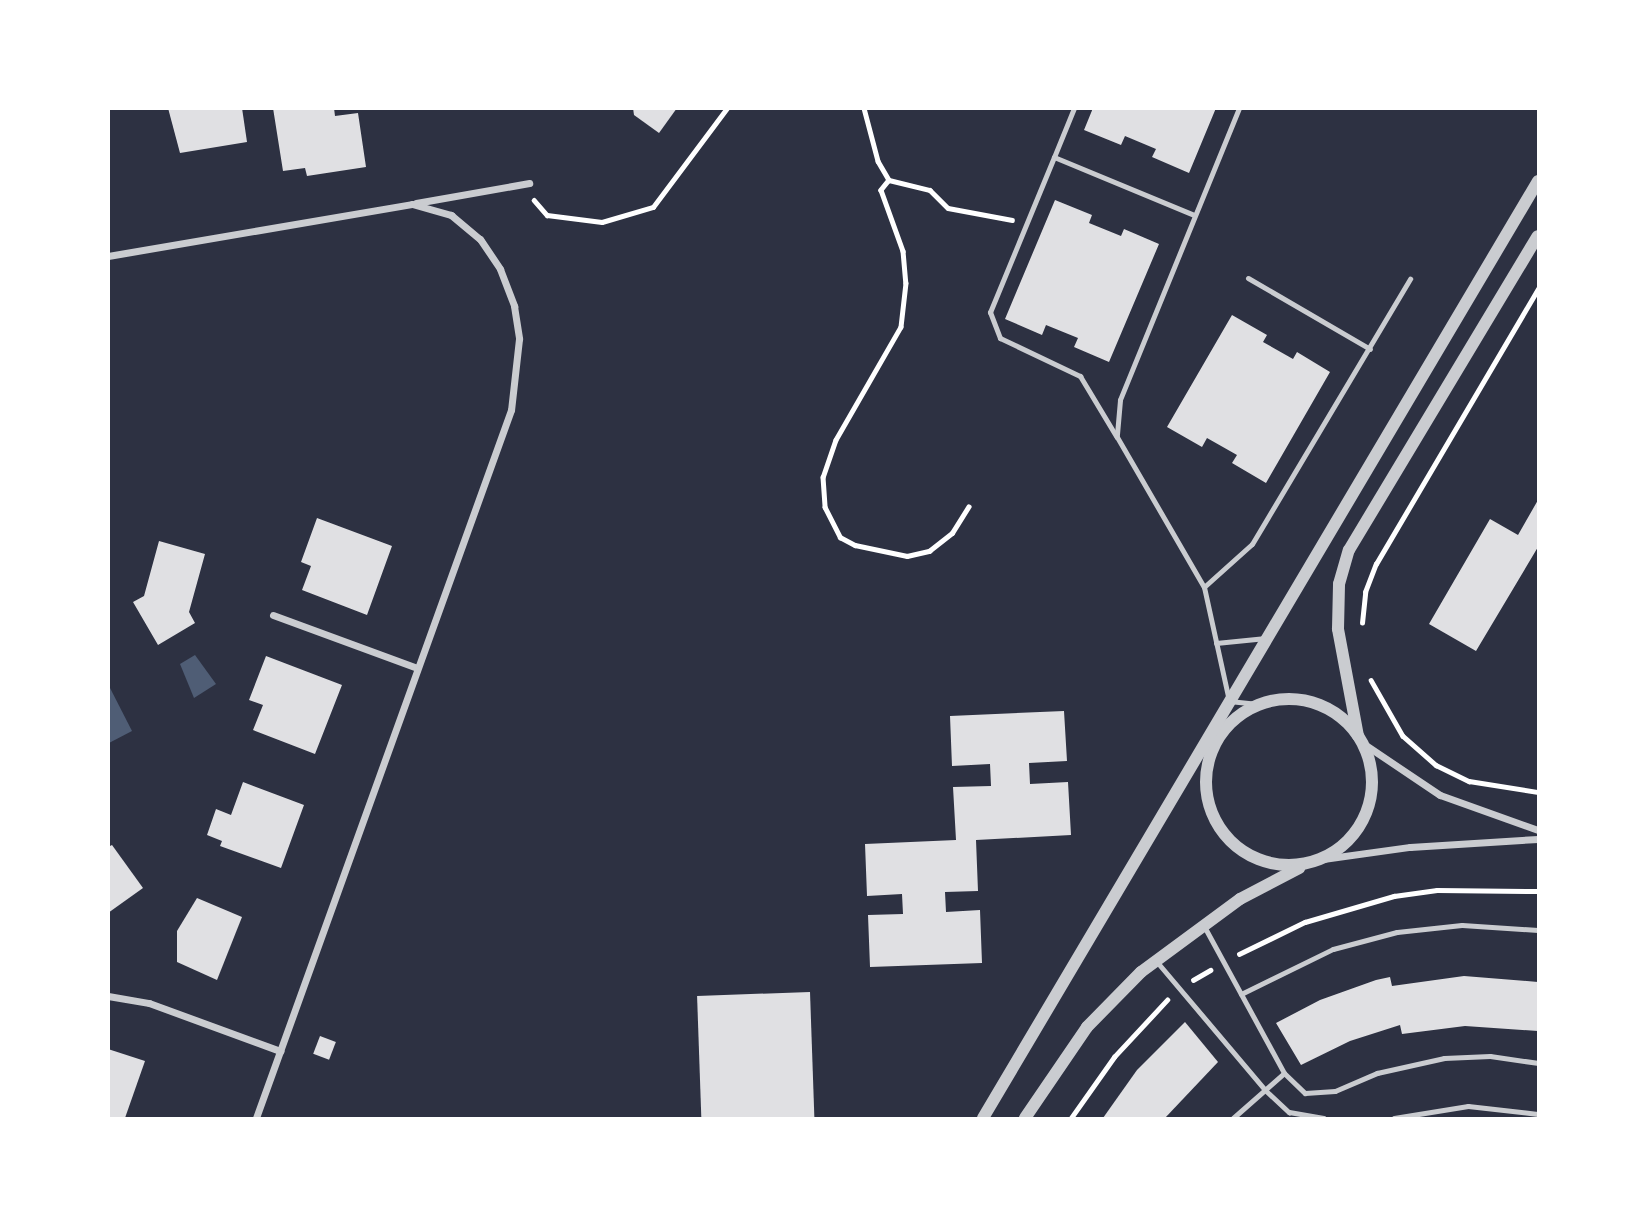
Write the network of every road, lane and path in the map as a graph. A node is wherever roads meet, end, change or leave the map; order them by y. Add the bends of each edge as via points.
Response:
1 (727, 108) edge
2 (864, 108) edge
3 (1074, 108) edge
4 (1239, 108) edge
5 (1054, 157) junction
6 (889, 180) junction
7 (1538, 181) edge
8 (529, 183) joint
9 (412, 204) junction
10 (1195, 215) junction
11 (1027, 223) junction
12 (1538, 236) edge
13 (108, 256) edge
14 (1248, 278) dead end
15 (1410, 279) dead end
16 (1538, 289) edge
17 (1370, 349) junction
18 (1117, 437) junction
19 (968, 507) dead end
20 (1204, 587) junction
21 (273, 615) dead end
22 (1362, 627) dead end
23 (1269, 638) junction
24 (1216, 643) junction
25 (417, 668) junction
26 (1368, 673) dead end
27 (1229, 701) junction
28 (1258, 704) junction
29 (1218, 738) junction
30 (1360, 739) junction
31 (1188, 774) junction
32 (1538, 792) edge
33 (1538, 830) edge
34 (1538, 839) edge
35 (1323, 859) junction
36 (1306, 864) junction
37 (1538, 891) edge
38 (1203, 925) junction
39 (1538, 930) edge
40 (1155, 960) junction
41 (1223, 962) junction
42 (1179, 988) junction
43 (1241, 994) junction
44 (108, 996) edge
45 (280, 1051) junction
46 (1538, 1063) edge
47 (1284, 1073) junction
48 (1265, 1090) junction
49 (1538, 1114) edge
50 (256, 1118) edge
51 (983, 1118) edge
52 (1025, 1118) edge
53 (1071, 1118) edge
54 (1233, 1118) edge
55 (1323, 1118) edge
56 (1394, 1118) edge

1 - 8 path via 653,207 633,216 602,222 547,215 533,198
2 - 6 path via 878,161
3 - 5 lane
4 - 10 lane
5 - 10 lane
5 - 11 lane
6 - 11 path via 930,190 948,208
6 - 19 path via 881,190 903,251 906,284 901,327 836,440 823,477 825,507 840,537 855,545 906,556 929,551 952,533
7 - 23 street
8 - 9 street
9 - 13 street
9 - 25 street via 450,215 480,239 500,269 514,306 519,339 511,410
10 - 18 lane via 1120,400
11 - 18 lane via 990,312 1000,338 1080,376
12 - 30 street via 1349,550 1339,584 1338,629
14 - 17 lane
15 - 17 lane
16 - 22 path via 1376,564 1365,592
17 - 20 lane via 1252,544
18 - 20 lane
20 - 24 lane
21 - 25 street
23 - 24 lane
23 - 27 street
24 - 27 lane
25 - 45 street
26 - 32 path via 1403,736 1436,765 1469,781
27 - 28 lane
27 - 29 street
27 - 31 street
28 - 29 street
28 - 30 street via 1276,699 1313,703 1346,722
29 - 31 street
29 - 36 street via 1205,778 1212,815 1222,832 1234,846 1268,863
30 - 33 street via 1440,795
30 - 35 street via 1371,775 1368,809 1350,839
31 - 51 street
34 - 35 street via 1410,847
35 - 36 street
36 - 38 street via 1240,899
37 - 41 path via 1437,890 1394,896 1305,922
38 - 40 street
38 - 41 lane
39 - 43 lane via 1462,925 1397,932 1323,953
40 - 42 lane
40 - 52 street via 1087,1027
41 - 42 path
41 - 43 lane
42 - 48 lane
42 - 53 path via 1114,1058
43 - 47 lane
44 - 45 street via 149,1003
45 - 50 street
46 - 47 lane via 1490,1056 1444,1058 1377,1073 1335,1091 1305,1093
47 - 48 lane
48 - 54 lane
48 - 55 lane via 1289,1112
49 - 56 lane via 1468,1106

